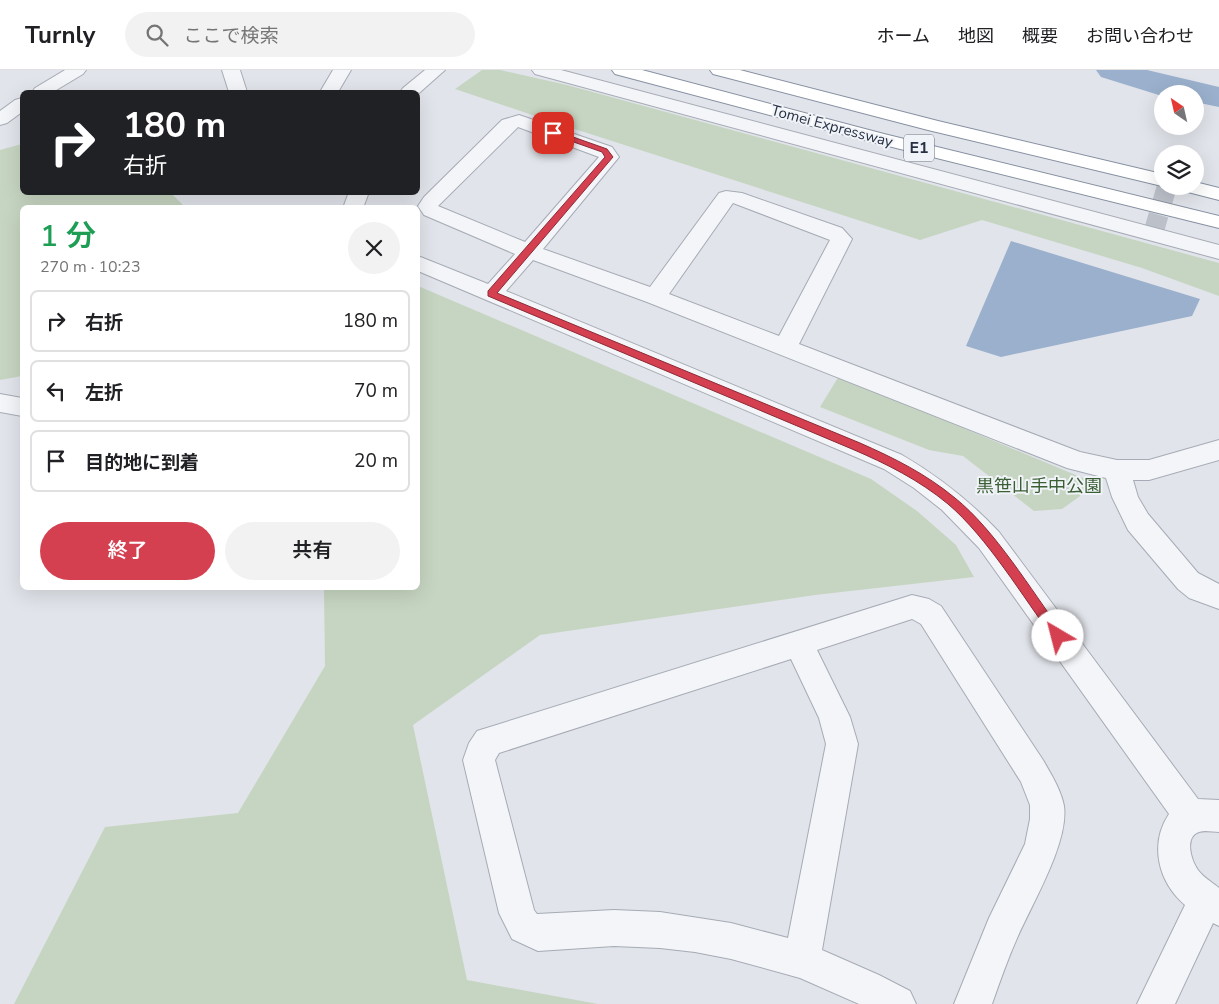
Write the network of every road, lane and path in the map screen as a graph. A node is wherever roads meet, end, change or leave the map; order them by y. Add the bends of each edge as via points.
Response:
1 (77, 70) edge
2 (231, 70) edge
3 (342, 70) edge
4 (436, 70) edge
5 (541, 70) edge
6 (621, 70) edge
7 (719, 70) edge
8 (44, 90) edge
9 (237, 90) edge
10 (330, 90) edge
11 (411, 90) edge
12 (20, 105) edge
13 (0, 119) edge
14 (1154, 178) edge
15 (1204, 190) edge
16 (1219, 194) edge
17 (1219, 222) edge
18 (528, 251) junction
19 (1219, 252) edge
20 (420, 264) edge
21 (492, 294) junction
22 (654, 297) junction
23 (785, 348) junction
24 (0, 403) edge
25 (20, 407) edge
26 (1219, 450) edge
27 (1117, 470) junction
28 (1219, 597) edge
29 (798, 643) junction
30 (1205, 817) edge
31 (1213, 904) edge
32 (802, 959) junction
33 (897, 1004) edge
34 (973, 1004) edge
35 (1156, 1004) edge

1 - 8 street
2 - 9 street
3 - 10 street
4 - 11 street
5 - 19 street
6 - 17 highway, Tomei Expressway / E1 via 888,141
7 - 14 highway, Tomei Expressway / E1
12 - 13 street
15 - 16 highway
18 - 18 street via 435,214 428,206 509,124 517,121 605,151 609,157
18 - 21 street
18 - 22 street
20 - 21 street
21 - 30 street via 892,462 940,492 996,548
22 - 23 street
22 - 23 street via 726,197 735,197 835,233 841,239
23 - 27 street via 1062,456
24 - 25 street
26 - 27 street via 1149,470
27 - 28 street via 1138,522 1188,581
29 - 32 street via 834,717 842,744
29 - 32 street via 488,742 479,760 520,922 527,929 538,933 610,928 658,930 722,939
29 - 34 street via 912,607 925,612 935,622 1041,787 1047,805 1045,834
30 - 31 street via 1182,823 1174,834 1172,849 1187,883
31 - 35 street
32 - 33 street

